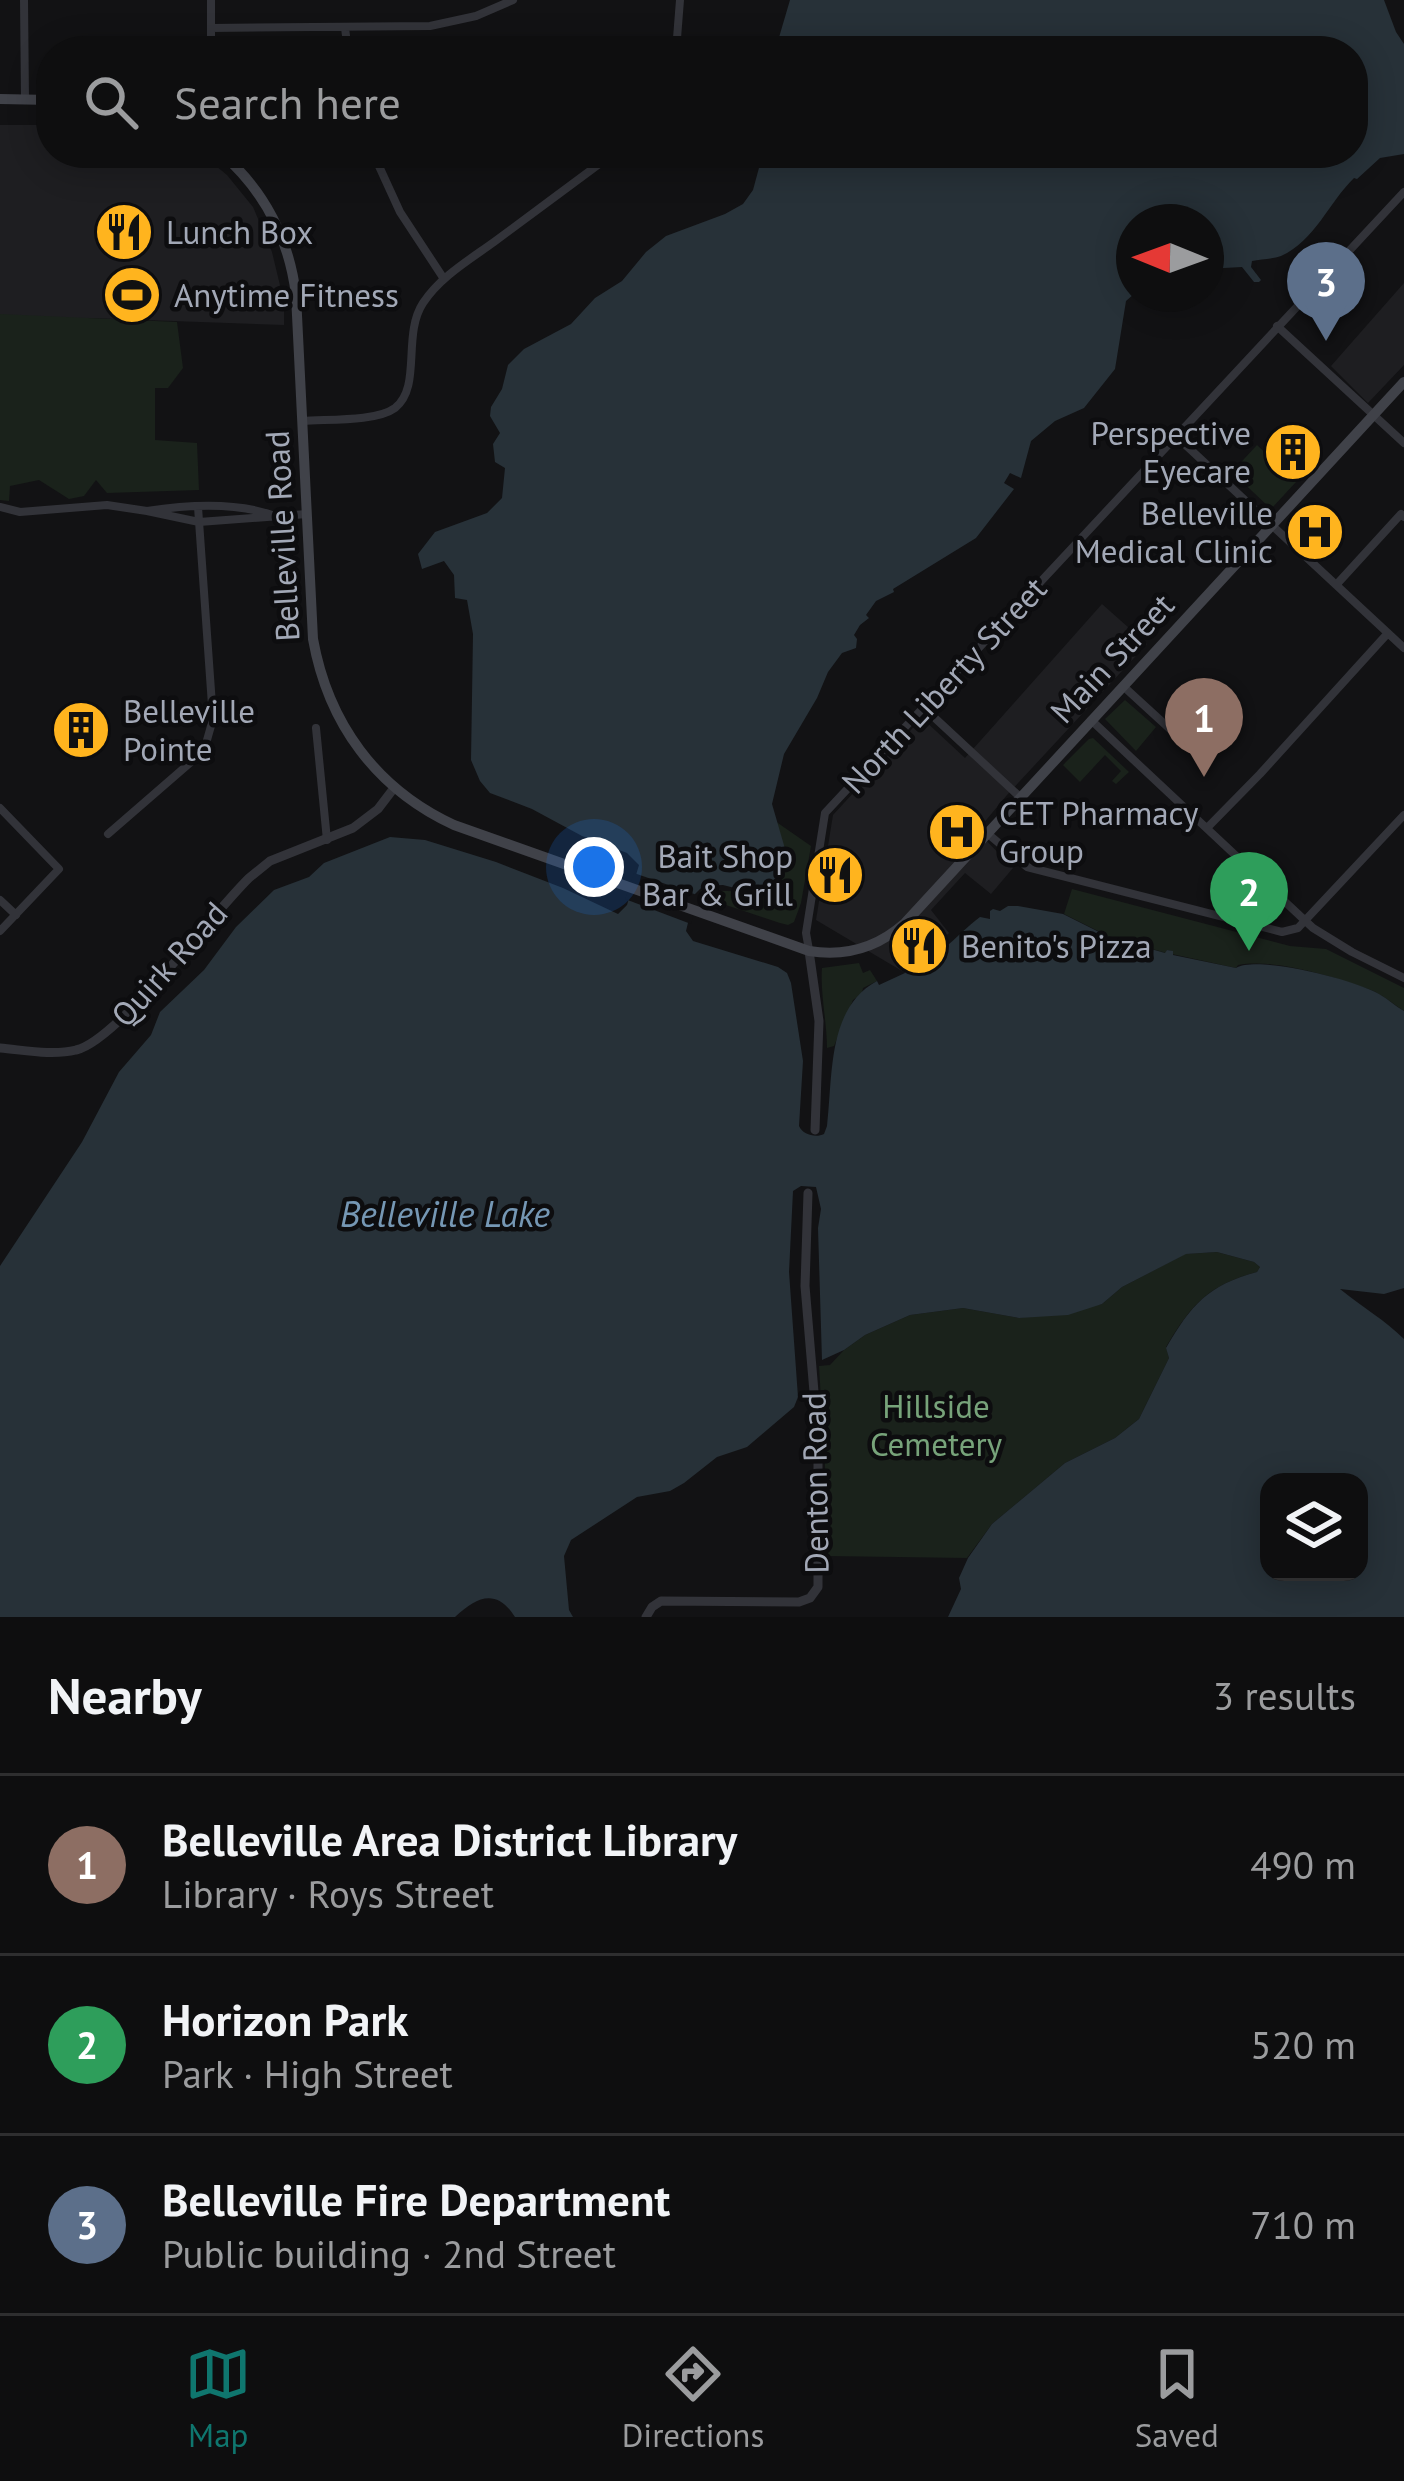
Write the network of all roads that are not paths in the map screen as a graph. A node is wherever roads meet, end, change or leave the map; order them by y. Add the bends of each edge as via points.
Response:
1 (24, 0) edge
2 (211, 0) edge
3 (513, 0) edge
4 (680, 0) edge
5 (211, 28) junction
6 (345, 28) junction
7 (211, 36) edge
8 (346, 36) edge
9 (677, 36) edge
10 (0, 99) edge
11 (25, 99) junction
12 (36, 99) edge
13 (237, 168) edge
14 (380, 168) edge
15 (594, 168) edge
16 (1404, 192) edge
17 (444, 279) junction
18 (1277, 326) junction
19 (1404, 382) edge
20 (1374, 416) junction
21 (303, 421) junction
22 (1177, 437) junction
23 (1404, 443) edge
24 (1, 507) edge
25 (198, 507) junction
26 (147, 511) junction
27 (307, 514) junction
28 (272, 515) junction
29 (1404, 517) edge
30 (199, 522) junction
31 (1271, 525) junction
32 (1337, 584) junction
33 (1388, 633) junction
34 (1404, 648) edge
35 (1123, 686) junction
36 (923, 707) junction
37 (1091, 720) junction
38 (316, 728) dead end
39 (1182, 740) dead end
40 (394, 788) junction
41 (1020, 797) junction
42 (0, 808) edge
43 (1404, 815) edge
44 (1207, 828) junction
45 (988, 833) junction
46 (108, 834) dead end
47 (327, 839) junction
48 (0, 900) edge
49 (16, 915) junction
50 (1304, 920) junction
51 (0, 931) edge
52 (809, 951) junction
53 (849, 952) joint
54 (1404, 978) edge
55 (0, 1048) edge
56 (815, 1130) dead end
57 (808, 1193) dead end
58 (646, 1617) edge

1 - 11 street
2 - 5 street
3 - 6 street via 448,23
4 - 9 street
5 - 6 street
5 - 7 street
6 - 8 street
10 - 11 main road
11 - 12 main road
13 - 21 main road, Belleville Road via 286,249
14 - 17 street
15 - 17 street
16 - 18 street, North Liberty Street
17 - 21 street via 415,318 410,380 398,405 377,415
18 - 20 street
18 - 22 street, North Liberty Street
19 - 20 main road, Main Street
20 - 23 street
20 - 31 main road, Main Street
21 - 27 main road, Belleville Road
22 - 31 street
22 - 36 street, North Liberty Street
24 - 26 street
25 - 26 street
25 - 28 street
25 - 30 street
26 - 30 street
27 - 28 street
27 - 40 main road, Belleville Road via 323,682 353,743
28 - 30 street
29 - 32 street
30 - 46 street via 211,734 191,762
31 - 32 street
31 - 35 main road, Main Street
32 - 33 street
33 - 34 street
33 - 44 street
35 - 37 main road, Main Street
35 - 39 street
36 - 41 street
36 - 52 street, North Liberty Street via 825,813
37 - 41 main road, Main Street
37 - 44 street
38 - 47 street
40 - 47 street, Quirk Road via 366,820
40 - 52 main road, Belleville Road via 454,825
41 - 45 main road, Main Street
42 - 49 street via 59,869
43 - 50 street
44 - 50 street
45 - 50 street via 1027,867 1282,932
45 - 53 main road, Main Street via 898,929
47 - 55 street, Quirk Road via 249,878 94,1044 61,1052
48 - 49 street
49 - 51 street
50 - 54 street
52 - 53 main road, Belleville Road
52 - 56 street via 819,1021
57 - 58 street, Denton Road via 818,1587 799,1602 661,1601

